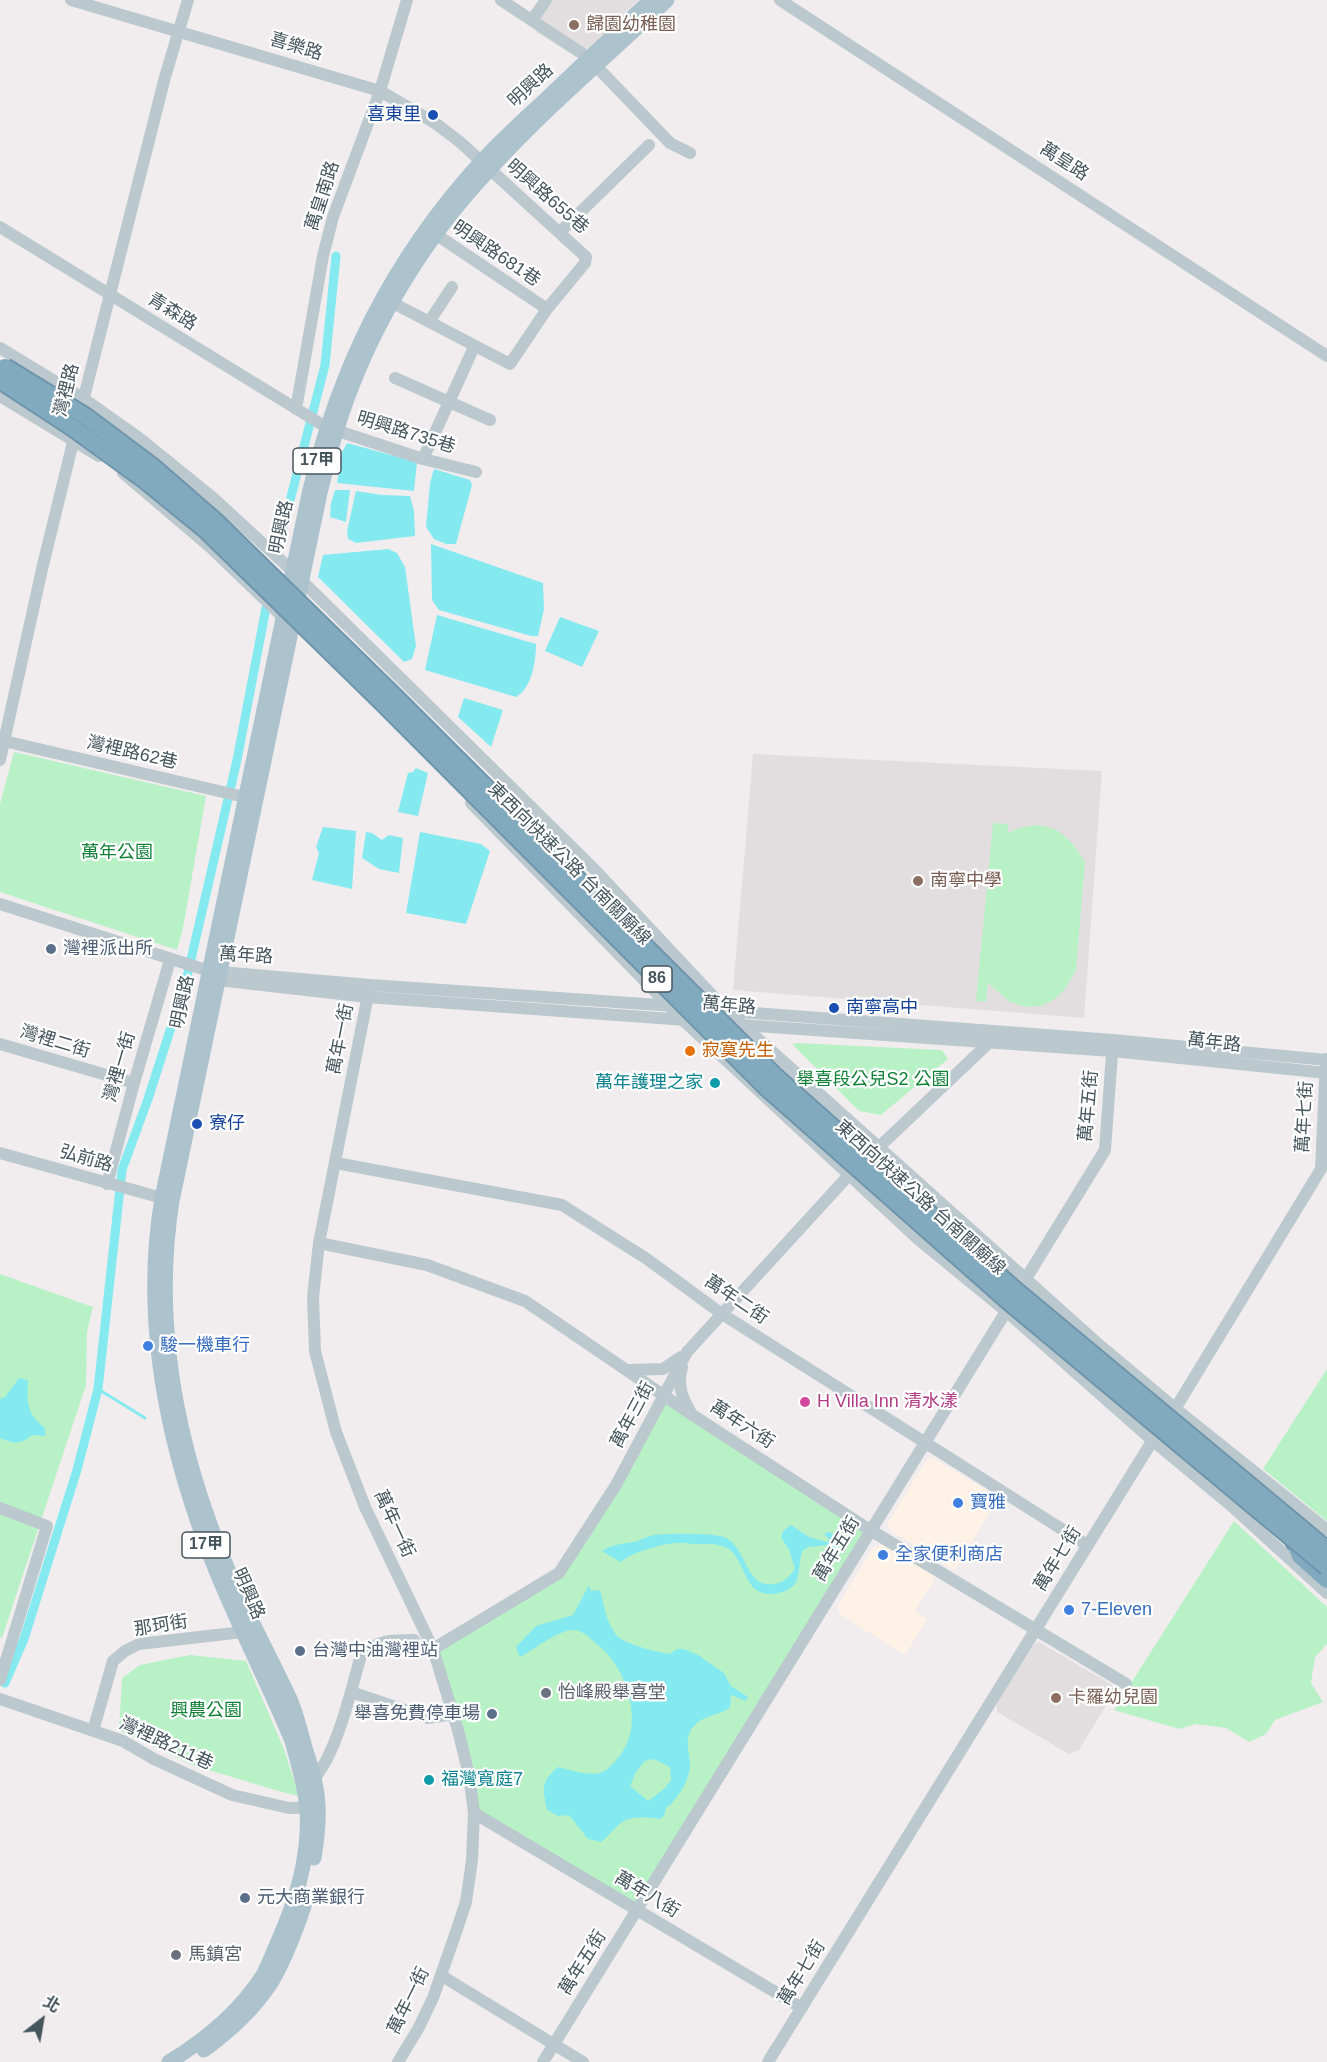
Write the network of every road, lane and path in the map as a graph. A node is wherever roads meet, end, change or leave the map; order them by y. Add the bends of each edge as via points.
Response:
1 (71, 0) edge
2 (188, 0) edge
3 (407, 0) edge
4 (501, 0) edge
5 (546, 0) edge
6 (651, 0) edge
7 (667, 0) edge
8 (780, 0) edge
9 (532, 20) junction
10 (178, 30) junction
11 (593, 62) junction
12 (380, 91) junction
13 (649, 145) dead end
14 (690, 153) dead end
15 (485, 166) junction
16 (0, 227) edge
17 (431, 231) junction
18 (560, 232) junction
19 (452, 287) dead end
20 (110, 294) junction
21 (393, 303) junction
22 (547, 309) junction
23 (429, 322) junction
24 (474, 347) junction
25 (0, 348) edge
26 (1327, 356) edge
27 (2, 371) edge
28 (395, 378) dead end
29 (0, 396) edge
30 (84, 399) junction
31 (450, 403) junction
32 (297, 409) junction
33 (490, 420) dead end
34 (329, 428) junction
35 (73, 439) junction
36 (423, 459) junction
37 (476, 472) dead end
38 (297, 577) junction
39 (288, 622) junction
40 (2, 741) edge
41 (0, 760) edge
42 (246, 798) junction
43 (0, 904) edge
44 (173, 961) junction
45 (211, 972) junction
46 (369, 991) junction
47 (670, 1006) junction
48 (727, 1011) junction
49 (683, 1020) junction
50 (744, 1025) junction
51 (1000, 1031) junction
52 (990, 1042) junction
53 (0, 1044) edge
54 (1113, 1046) junction
55 (1326, 1060) edge
56 (1326, 1073) edge
57 (134, 1083) junction
58 (878, 1148) junction
59 (0, 1153) edge
60 (336, 1163) junction
61 (849, 1175) junction
62 (108, 1184) junction
63 (162, 1198) junction
64 (319, 1243) junction
65 (1025, 1279) junction
66 (1006, 1311) junction
67 (722, 1314) junction
68 (687, 1352) junction
69 (626, 1370) junction
70 (664, 1396) junction
71 (1176, 1409) junction
72 (691, 1414) junction
73 (1152, 1440) junction
74 (924, 1443) junction
75 (0, 1508) edge
76 (1287, 1516) junction
77 (870, 1530) junction
78 (1327, 1530) edge
79 (1293, 1538) junction
80 (1327, 1540) edge
81 (1087, 1545) junction
82 (1327, 1550) edge
83 (1327, 1567) edge
84 (1327, 1580) edge
85 (1327, 1593) edge
86 (1035, 1629) junction
87 (250, 1632) junction
88 (414, 1640) dead end
89 (433, 1649) junction
90 (0, 1680) edge
91 (1126, 1684) dead end
92 (351, 1692) junction
93 (0, 1699) edge
94 (453, 1714) junction
95 (93, 1731) junction
96 (309, 1782) junction
97 (312, 1807) junction
98 (474, 1813) junction
99 (637, 1910) junction
100 (442, 1976) junction
101 (802, 2008) junction
102 (554, 2045) junction
103 (401, 2061) edge
104 (169, 2062) edge
105 (187, 2062) edge
106 (543, 2062) edge
107 (583, 2062) edge
108 (768, 2062) edge

1 - 10 street, 喜樂路
2 - 10 street, 灣裡路
3 - 12 street, 萬皇南路
4 - 9 street
5 - 9 street
6 - 11 main road, 明興路 / 17甲
7 - 11 main road, 明興路 / 17甲
8 - 26 street, 萬皇路
9 - 11 street
10 - 12 street, 喜樂路
10 - 20 street, 灣裡路
11 - 14 street via 670,143
11 - 15 main road, 明興路 / 17甲
12 - 15 street, 喜樂路 via 435,123
12 - 32 street, 萬皇南路 via 333,217
13 - 18 street
15 - 17 main road, 明興路 / 17甲
15 - 18 street, 明興路655巷
16 - 20 street, 青森路
17 - 21 main road, 明興路 / 17甲
17 - 22 street, 明興路681巷
17 - 34 main road, 明興路 / 17甲 via 383,296 362,337
18 - 22 street, 明興路655巷 via 583,253 585,263
19 - 23 street
20 - 30 street, 灣裡路
20 - 32 street, 青森路
21 - 23 street
21 - 34 main road, 明興路 / 17甲
22 - 24 street via 510,364
23 - 24 street
24 - 31 street
25 - 30 street
27 - 76 highway, 東西向快速公路 台南關廟線 / 86, bridge via 85,416 214,520 774,1076 1014,1289
27 - 79 highway, 東西向快速公路 台南關廟線 / 86, bridge via 206,530 766,1087 1006,1300
28 - 31 street
29 - 35 street
30 - 35 street, 灣裡路
30 - 38 street via 212,497
31 - 33 street
31 - 36 street
32 - 34 street, 青森路
34 - 36 street, 明興路735巷
34 - 38 main road, 明興路 / 17甲 via 309,494
35 - 39 street via 118,469 194,533
35 - 40 street, 灣裡路
36 - 37 street, 明興路735巷
38 - 39 main road, 明興路 / 17甲
38 - 48 street via 595,870
39 - 42 main road, 明興路 / 17甲
39 - 47 street via 416,746
40 - 41 street, 灣裡路
40 - 42 street, 灣裡路62巷
42 - 45 main road, 明興路 / 17甲
43 - 44 street, 萬年路
44 - 45 street, 萬年路
44 - 57 street, 灣裡一街
45 - 46 street, 萬年路
45 - 63 main road, 明興路 / 17甲
45 - 87 main road, 明興路 / 17甲 via 170,1216 165,1316 173,1390 192,1468
46 - 47 street, 萬年路
46 - 49 street, 萬年路
46 - 60 street, 萬年一街
47 - 48 street, 萬年路
47 - 49 street
48 - 50 street
48 - 51 street, 萬年路
49 - 50 street, 萬年路
49 - 61 street
50 - 52 street, 萬年路
50 - 58 street
51 - 52 street
51 - 54 street, 萬年路
52 - 54 street, 萬年路
52 - 58 street
53 - 57 street, 灣裡二街
54 - 55 street, 萬年路
54 - 56 street, 萬年路
54 - 65 street, 萬年五街 via 1105,1150
55 - 56 street, 萬年七街
56 - 71 street, 萬年七街 via 1321,1169
57 - 62 street, 灣裡一街
58 - 65 street
59 - 62 street, 弘前路
60 - 64 street, 萬年一街
60 - 67 street, 萬年二街 via 562,1205 647,1259
61 - 66 street via 918,1239
61 - 67 street, 萬年三街
62 - 63 street, 弘前路
63 - 87 main road, 明興路 / 17甲 via 154,1266 154,1318 162,1390 181,1472 200,1528 212,1561
64 - 69 street, 萬年六街 via 427,1265 525,1301
64 - 89 street, 萬年一街 via 313,1297 314,1338 336,1432 365,1507
65 - 66 street, 萬年五街
65 - 71 street
66 - 73 street
66 - 74 street, 萬年五街
67 - 68 street, 萬年三街
67 - 74 street, 萬年二街
68 - 69 street via 663,1369
68 - 70 street, 萬年三街
68 - 72 street via 679,1378
69 - 70 street, 萬年六街
70 - 72 street, 萬年六街
70 - 89 street, 萬年三街 via 616,1485 559,1573
71 - 73 street, 萬年七街
71 - 78 street
72 - 77 street, 萬年六街
73 - 81 street, 萬年七街
73 - 85 street
74 - 77 street, 萬年五街
74 - 81 street, 萬年二街
75 - 90 street via 47,1526
76 - 80 highway, bridge via 1313,1528
76 - 82 highway, 東西向快速公路 台南關廟線 / 86, bridge
77 - 86 street, 萬年六街
77 - 99 street, 萬年五街
79 - 83 highway, 東西向快速公路 台南關廟線 / 86, bridge
79 - 84 highway via 1300,1556
81 - 86 street, 萬年七街
86 - 91 street, 萬年六街
86 - 101 street, 萬年七街
87 - 95 street, 那珂街 via 139,1644 125,1651 113,1662
87 - 96 main road, 明興路 / 17甲 via 291,1701
88 - 92 street via 369,1646 361,1655
89 - 94 street, 萬年一街
92 - 94 street via 428,1718
92 - 96 street via 328,1757
93 - 95 street, 灣裡路211巷
94 - 98 street, 萬年一街
95 - 97 street, 灣裡路211巷 via 123,1741 232,1795 289,1808
96 - 97 main road, 明興路 / 17甲
97 - 104 main road, 明興路 / 17甲 via 302,1875 264,1974 212,2032
97 - 105 main road, 明興路 / 17甲 via 316,1844 306,1899 272,1981 221,2038
98 - 99 street, 萬年八街
98 - 100 street, 萬年一街 via 466,1902
99 - 101 street, 萬年八街
99 - 102 street, 萬年五街
100 - 102 street
100 - 103 street, 萬年一街
101 - 108 street, 萬年七街
102 - 106 street, 萬年五街
102 - 107 street

